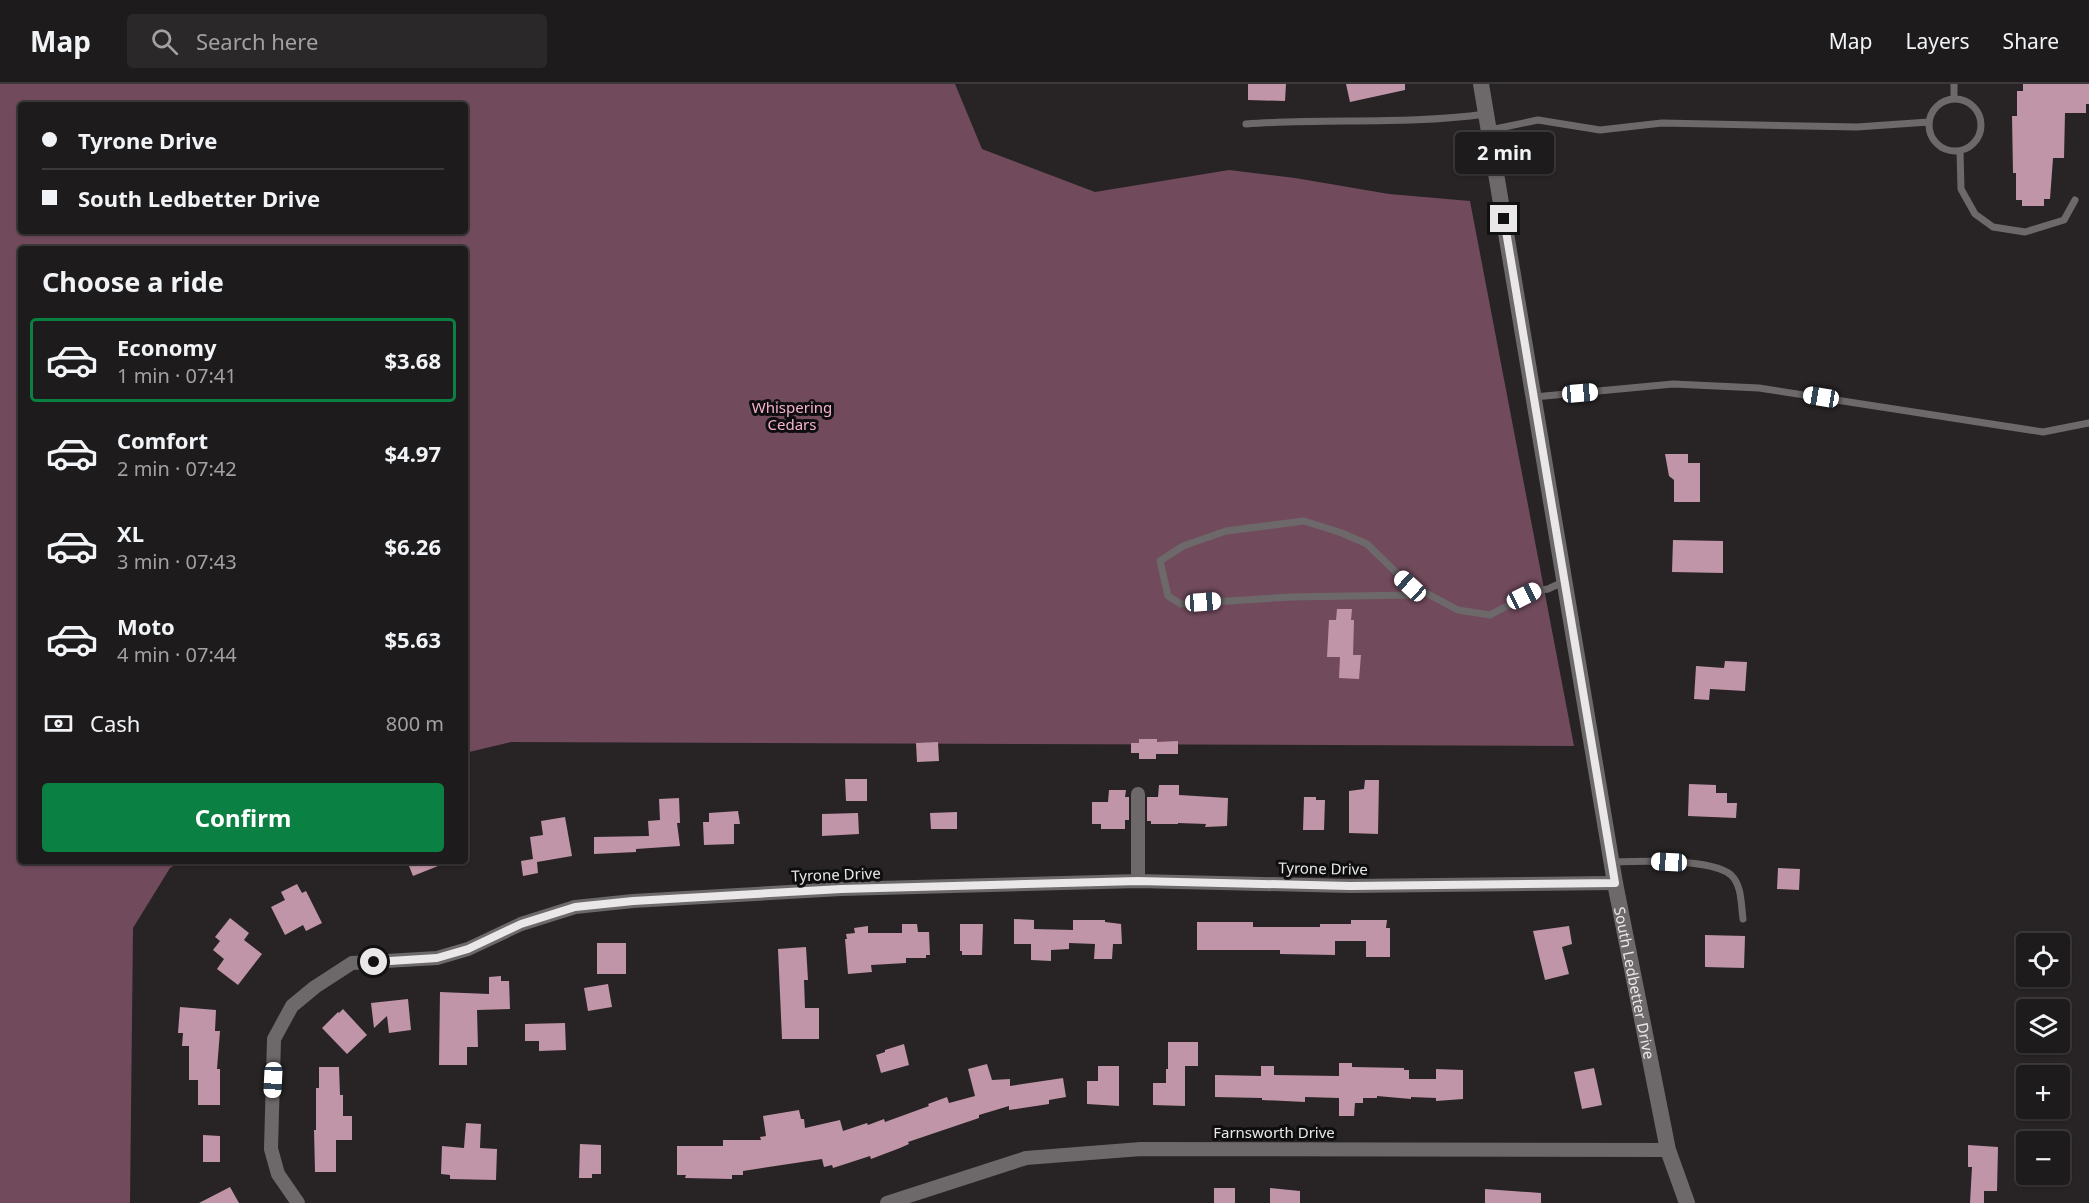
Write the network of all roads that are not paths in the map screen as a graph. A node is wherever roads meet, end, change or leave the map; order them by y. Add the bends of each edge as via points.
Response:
1 (1481, 84) edge
2 (1954, 84) edge
3 (1954, 99) junction
4 (1488, 122) junction
5 (1929, 122) junction
6 (1246, 124) dead end
7 (1960, 151) junction
8 (2075, 200) dead end
9 (1534, 397) junction
10 (2089, 423) edge
11 (1564, 581) junction
12 (1411, 595) junction
13 (1138, 794) dead end
14 (1612, 862) junction
15 (1138, 881) junction
16 (1615, 883) junction
17 (1743, 919) dead end
18 (1668, 1150) junction
19 (298, 1203) edge
20 (887, 1203) edge
21 (1687, 1203) edge

1 - 4 street, South Ledbetter Drive
2 - 3 lane
3 - 5 lane via 1935,108
3 - 7 lane via 1970,104 1980,118 1975,143
4 - 5 lane via 1538,120 1600,130 1662,123 1857,126
4 - 6 lane via 1453,118
4 - 9 street, South Ledbetter Drive
5 - 7 lane via 1937,144
7 - 8 lane via 1961,189 1975,214 1993,227 2025,232 2064,220
9 - 10 lane via 1673,384 1727,386 2043,432
9 - 11 street, South Ledbetter Drive
11 - 12 lane via 1535,591 1490,615 1458,610 1426,593
11 - 14 street, South Ledbetter Drive
12 - 12 lane via 1181,604 1168,596 1160,561 1183,546 1226,531 1304,521 1367,544 1410,586
13 - 15 street
14 - 16 street, South Ledbetter Drive
14 - 17 lane via 1714,866 1730,874 1738,884
15 - 16 street, Tyrone Drive via 1350,886
15 - 19 street, Tyrone Drive via 841,889 575,907 437,958 352,963 292,1006 274,1039 271,1149 278,1174
16 - 18 street, South Ledbetter Drive
18 - 20 street, Farnsworth Drive via 1141,1149 1026,1158
18 - 21 street, South Ledbetter Drive

